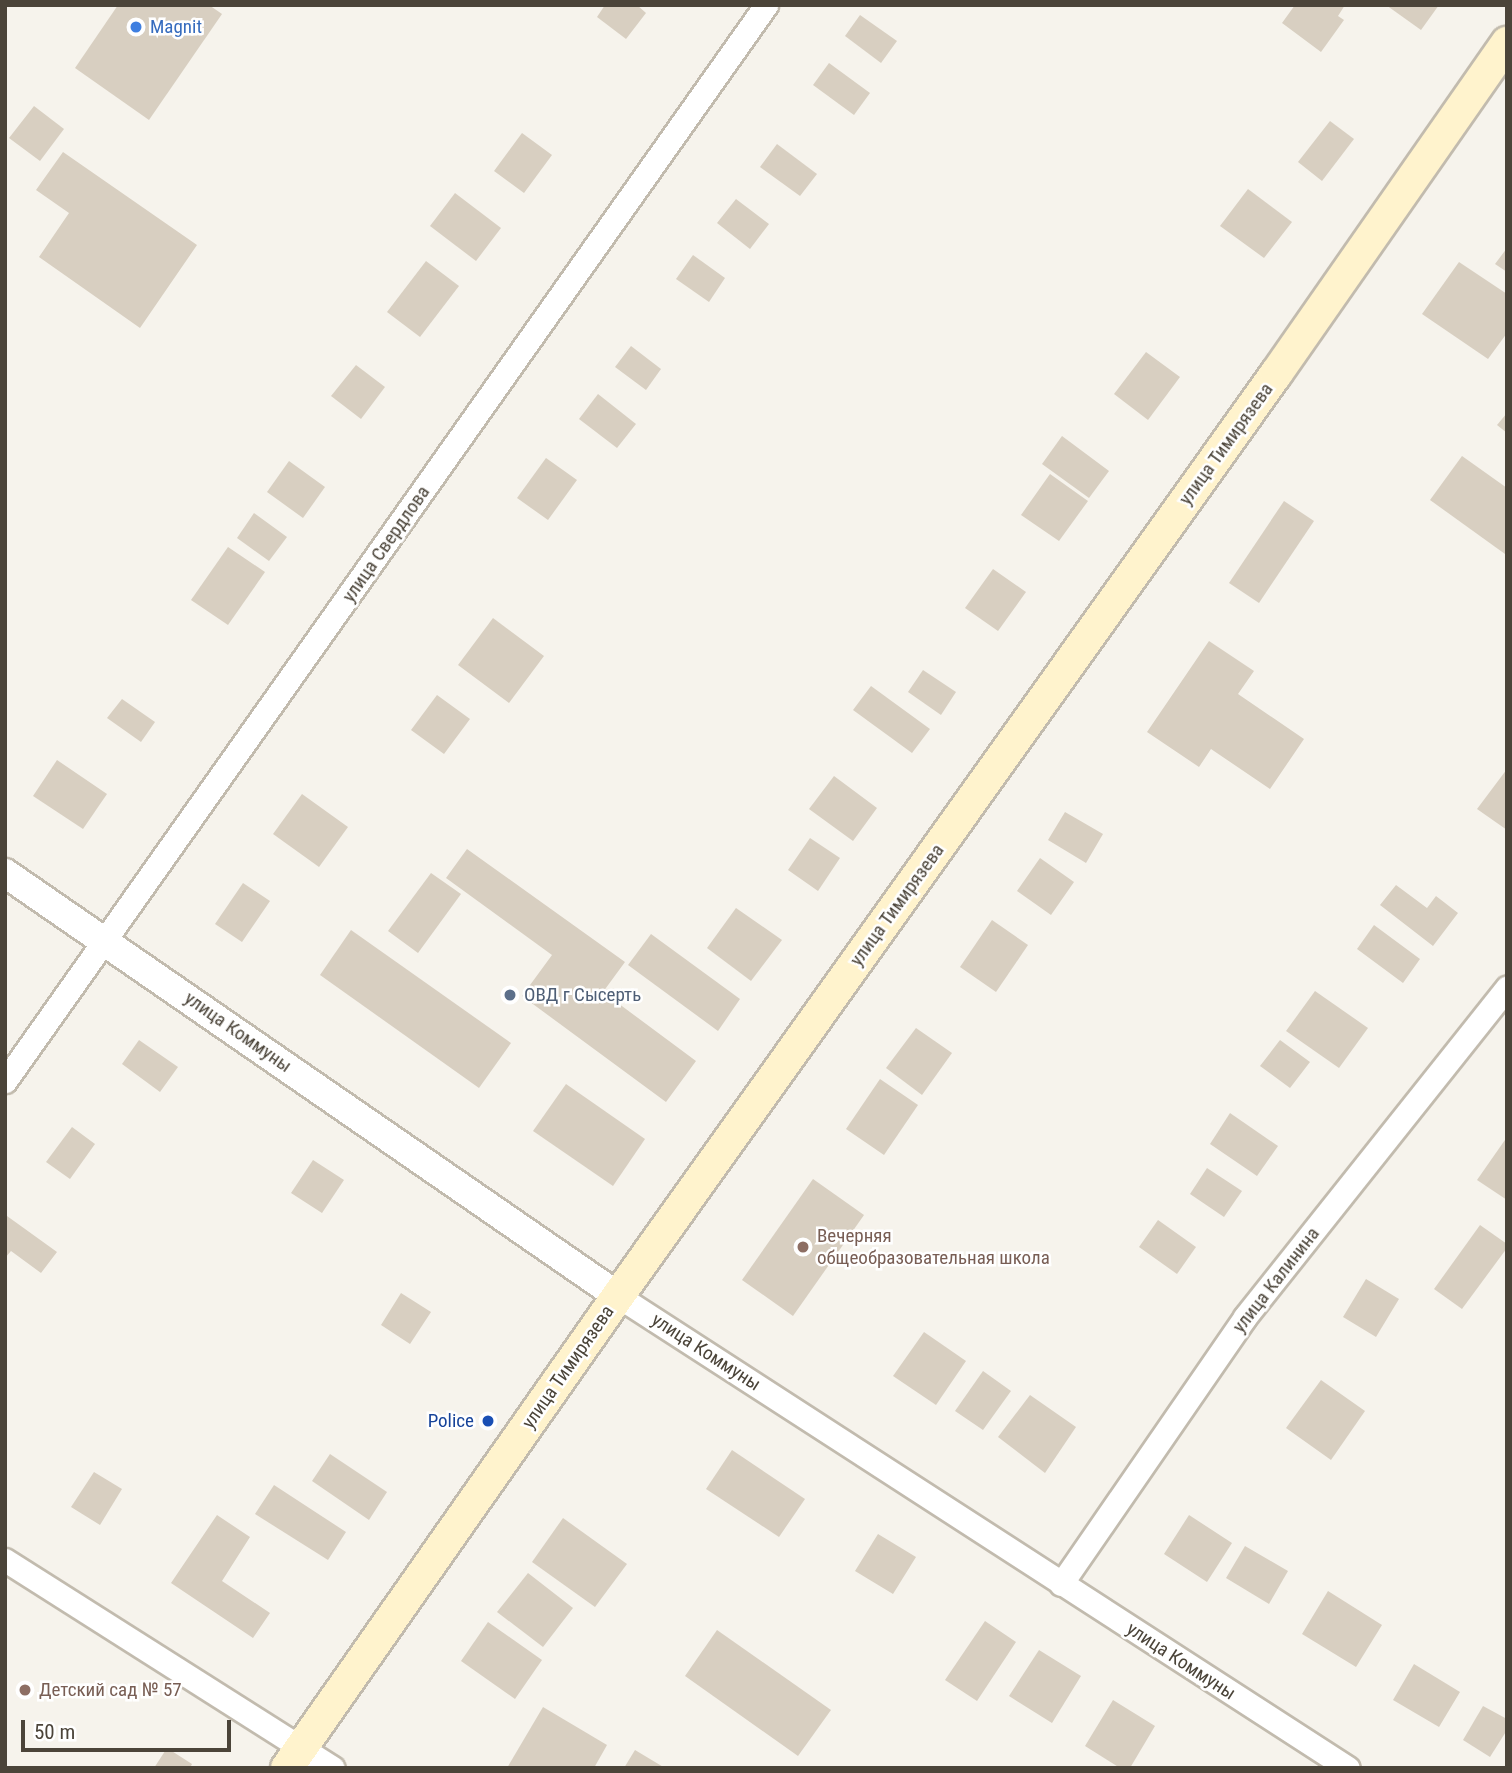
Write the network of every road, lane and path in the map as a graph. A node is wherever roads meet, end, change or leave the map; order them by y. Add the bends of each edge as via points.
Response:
1 (766, 5) edge
2 (1507, 43) edge
3 (5, 873) edge
4 (106, 941) junction
5 (1507, 988) edge
6 (5, 1081) edge
7 (618, 1296) junction
8 (5, 1560) edge
9 (1061, 1584) junction
10 (294, 1758) edge
11 (333, 1768) edge
12 (1348, 1768) edge

1 - 4 street, улица Свердлова
2 - 7 main road, улица Тимирязева
3 - 4 street, улица Коммуны
4 - 6 street, улица Свердлова
4 - 7 street, улица Коммуны
5 - 9 street, улица Калинина via 1245,1317
7 - 9 street, улица Коммуны
7 - 10 main road, улица Тимирязева
8 - 10 street
9 - 12 street, улица Коммуны
10 - 11 street

